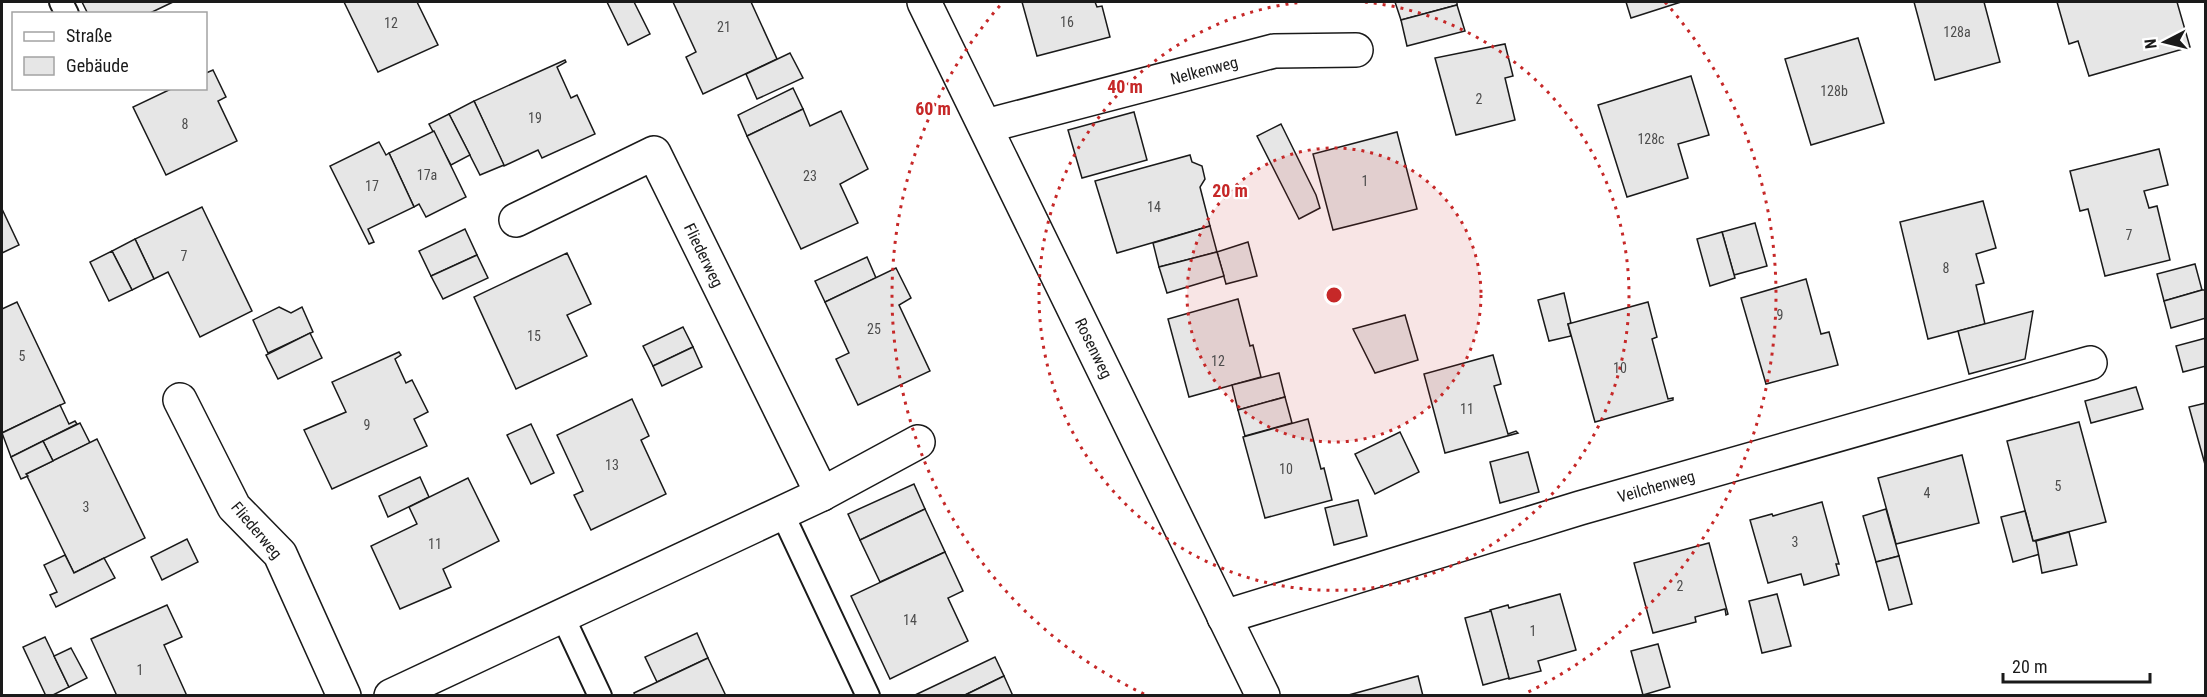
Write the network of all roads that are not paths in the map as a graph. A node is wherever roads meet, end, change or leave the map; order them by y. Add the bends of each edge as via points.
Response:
1 (924, 2) edge
2 (1356, 50) dead end
3 (986, 126) junction
4 (516, 220) dead end
5 (2090, 363) dead end
6 (180, 399) dead end
7 (918, 442) dead end
8 (822, 494) junction
9 (782, 513) junction
10 (562, 615) junction
11 (1224, 617) junction
12 (344, 696) edge
13 (391, 696) edge
14 (600, 696) edge
15 (868, 696) edge
16 (1263, 696) edge

1 - 3 street, Rosenweg
2 - 3 street, Nelkenweg via 1274,51
3 - 11 street, Rosenweg
4 - 8 street, Fliederweg via 654,153
5 - 11 street, Veilchenweg via 1580,508
6 - 12 street, Fliederweg via 234,507 280,554
7 - 8 street
8 - 9 street
9 - 10 street
9 - 15 lane
10 - 13 street
10 - 14 lane
11 - 16 street, Rosenweg

